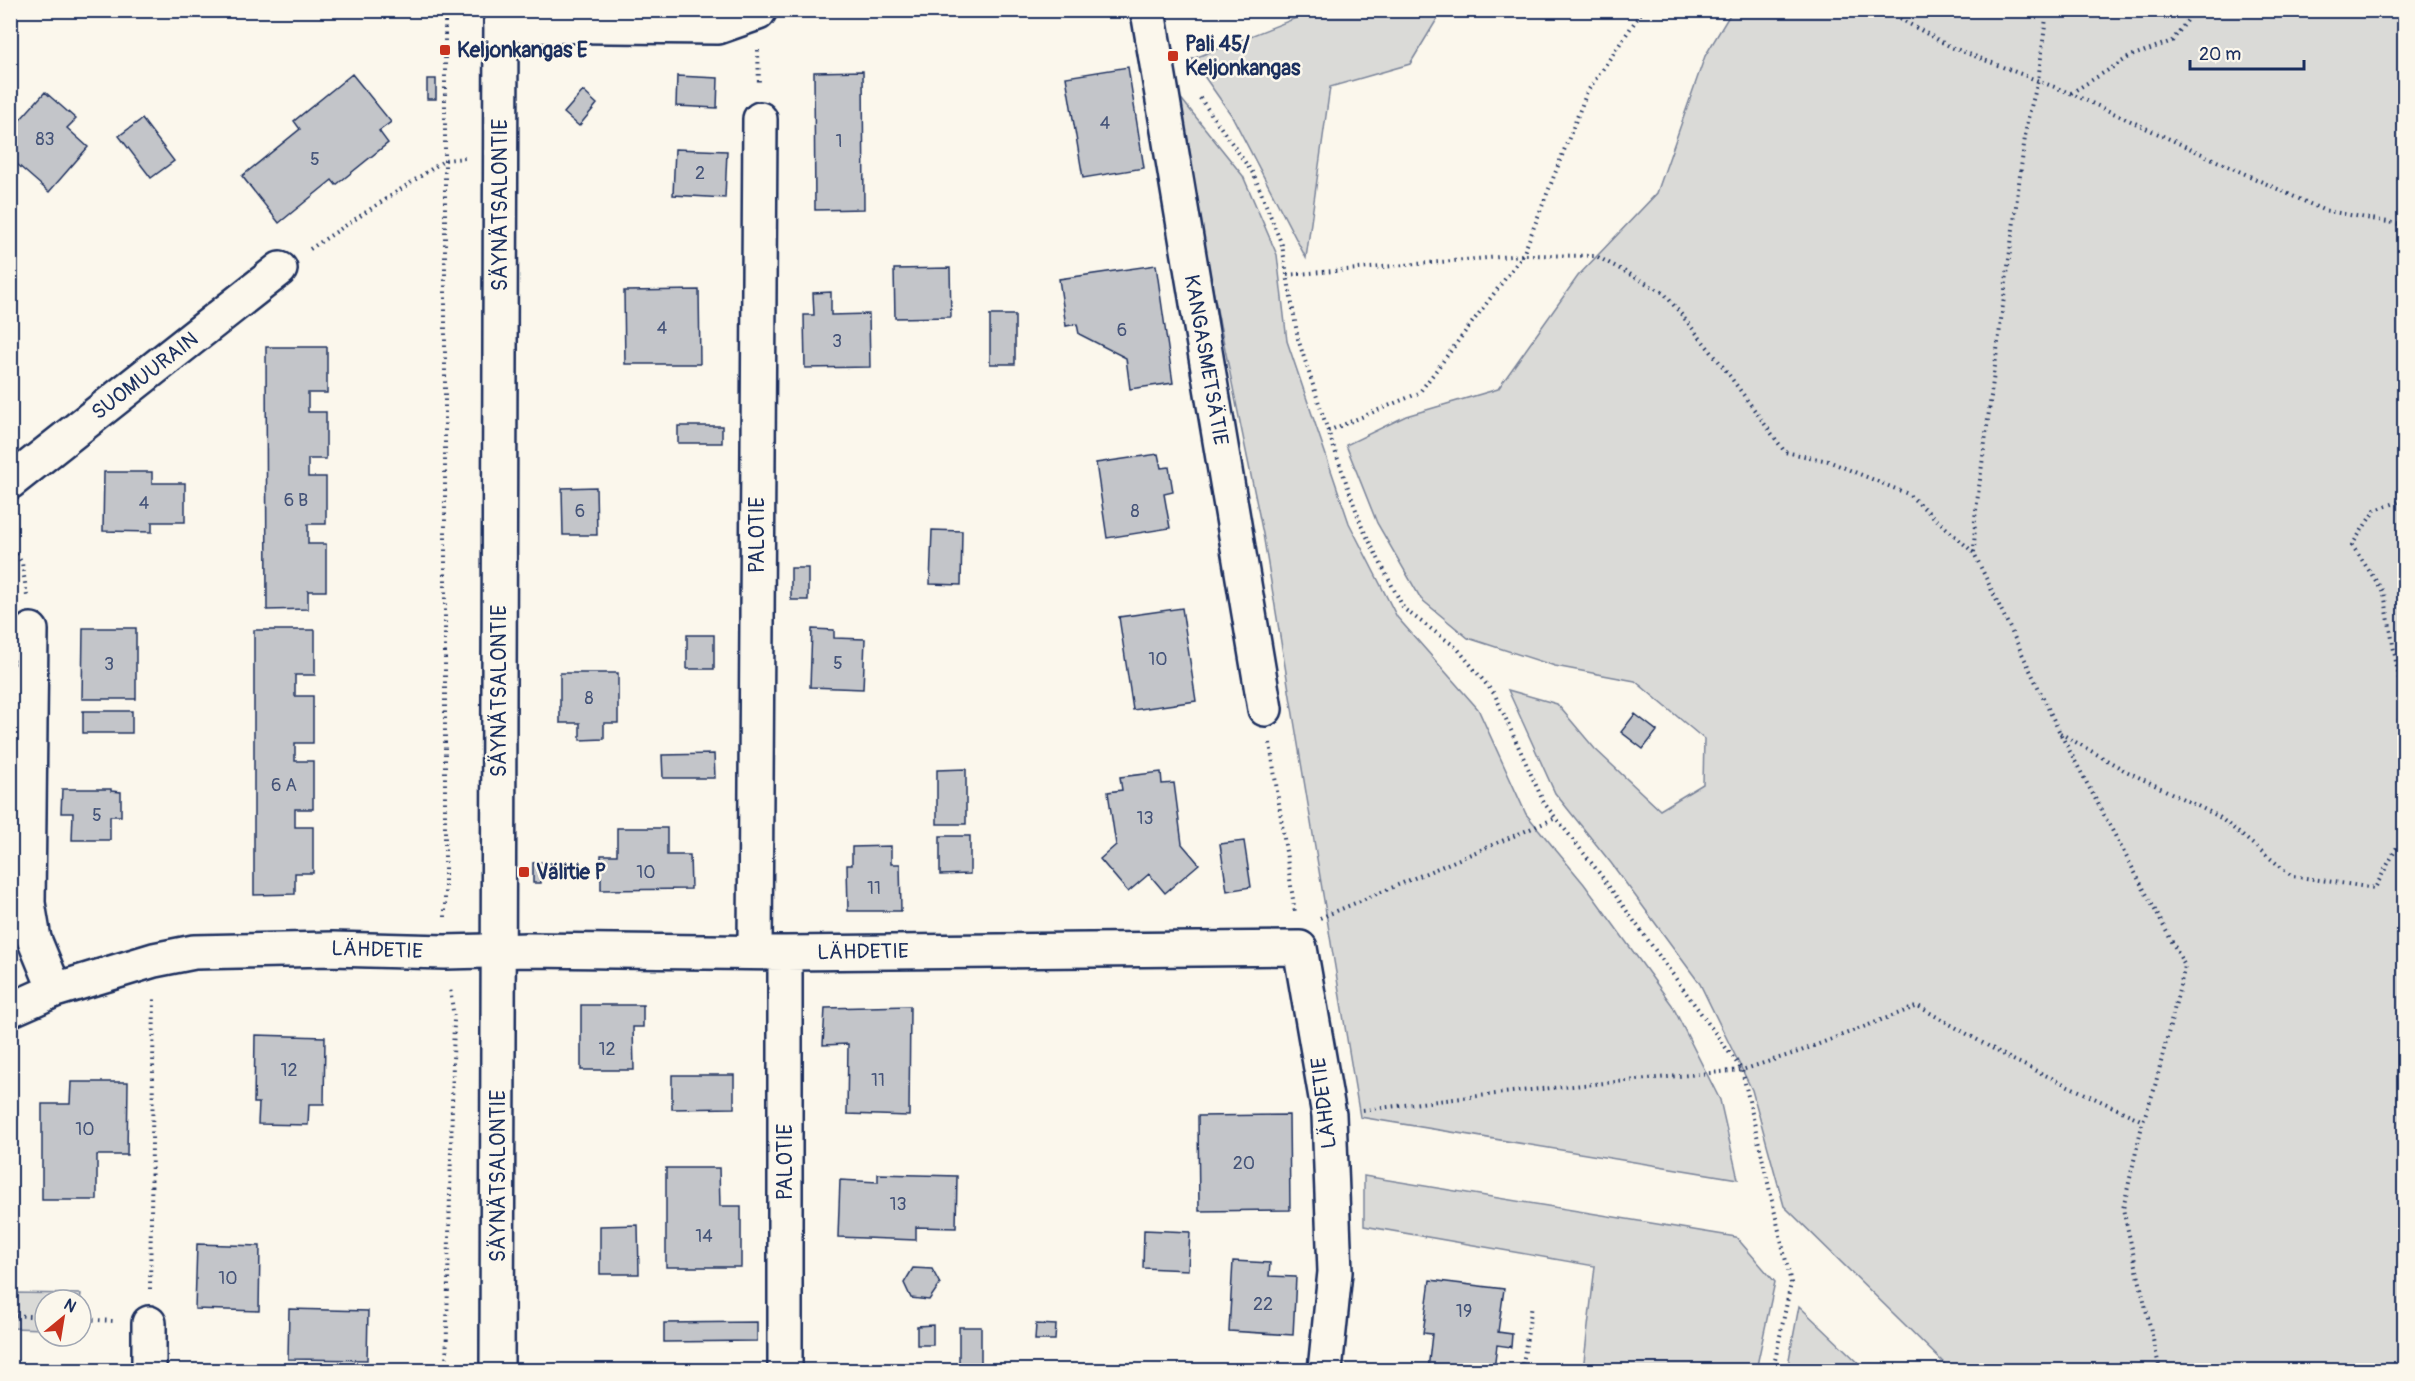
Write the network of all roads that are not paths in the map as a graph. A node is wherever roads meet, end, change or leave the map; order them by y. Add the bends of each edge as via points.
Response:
1 (1146, 10) edge
2 (759, 12) edge
3 (501, 18) edge
4 (760, 119) road end
5 (280, 269) road end
6 (10, 482) edge
7 (32, 630) road end
8 (1265, 710) road end
9 (499, 950) junction
10 (770, 952) junction
11 (55, 990) junction
12 (10, 1010) edge
13 (149, 1323) road end
14 (149, 1371) edge
15 (497, 1371) edge
16 (785, 1371) edge
17 (1325, 1371) edge

1 - 8 street, KANGASMETSÄTIE
2 - 3 street via 718,27
3 - 9 street, SÄYNÄTSALONTIE
4 - 10 street, PALOTIE
5 - 6 street, SUOMUURAIN
7 - 11 street via 28,903 34,939
9 - 10 street, LÄHDETIE
9 - 11 street, LÄHDETIE via 194,952
9 - 15 street, SÄYNÄTSALONTIE
10 - 16 street, PALOTIE
10 - 17 street, LÄHDETIE via 1299,938 1329,1115 1335,1272
11 - 12 street, LÄHDETIE
13 - 14 street

